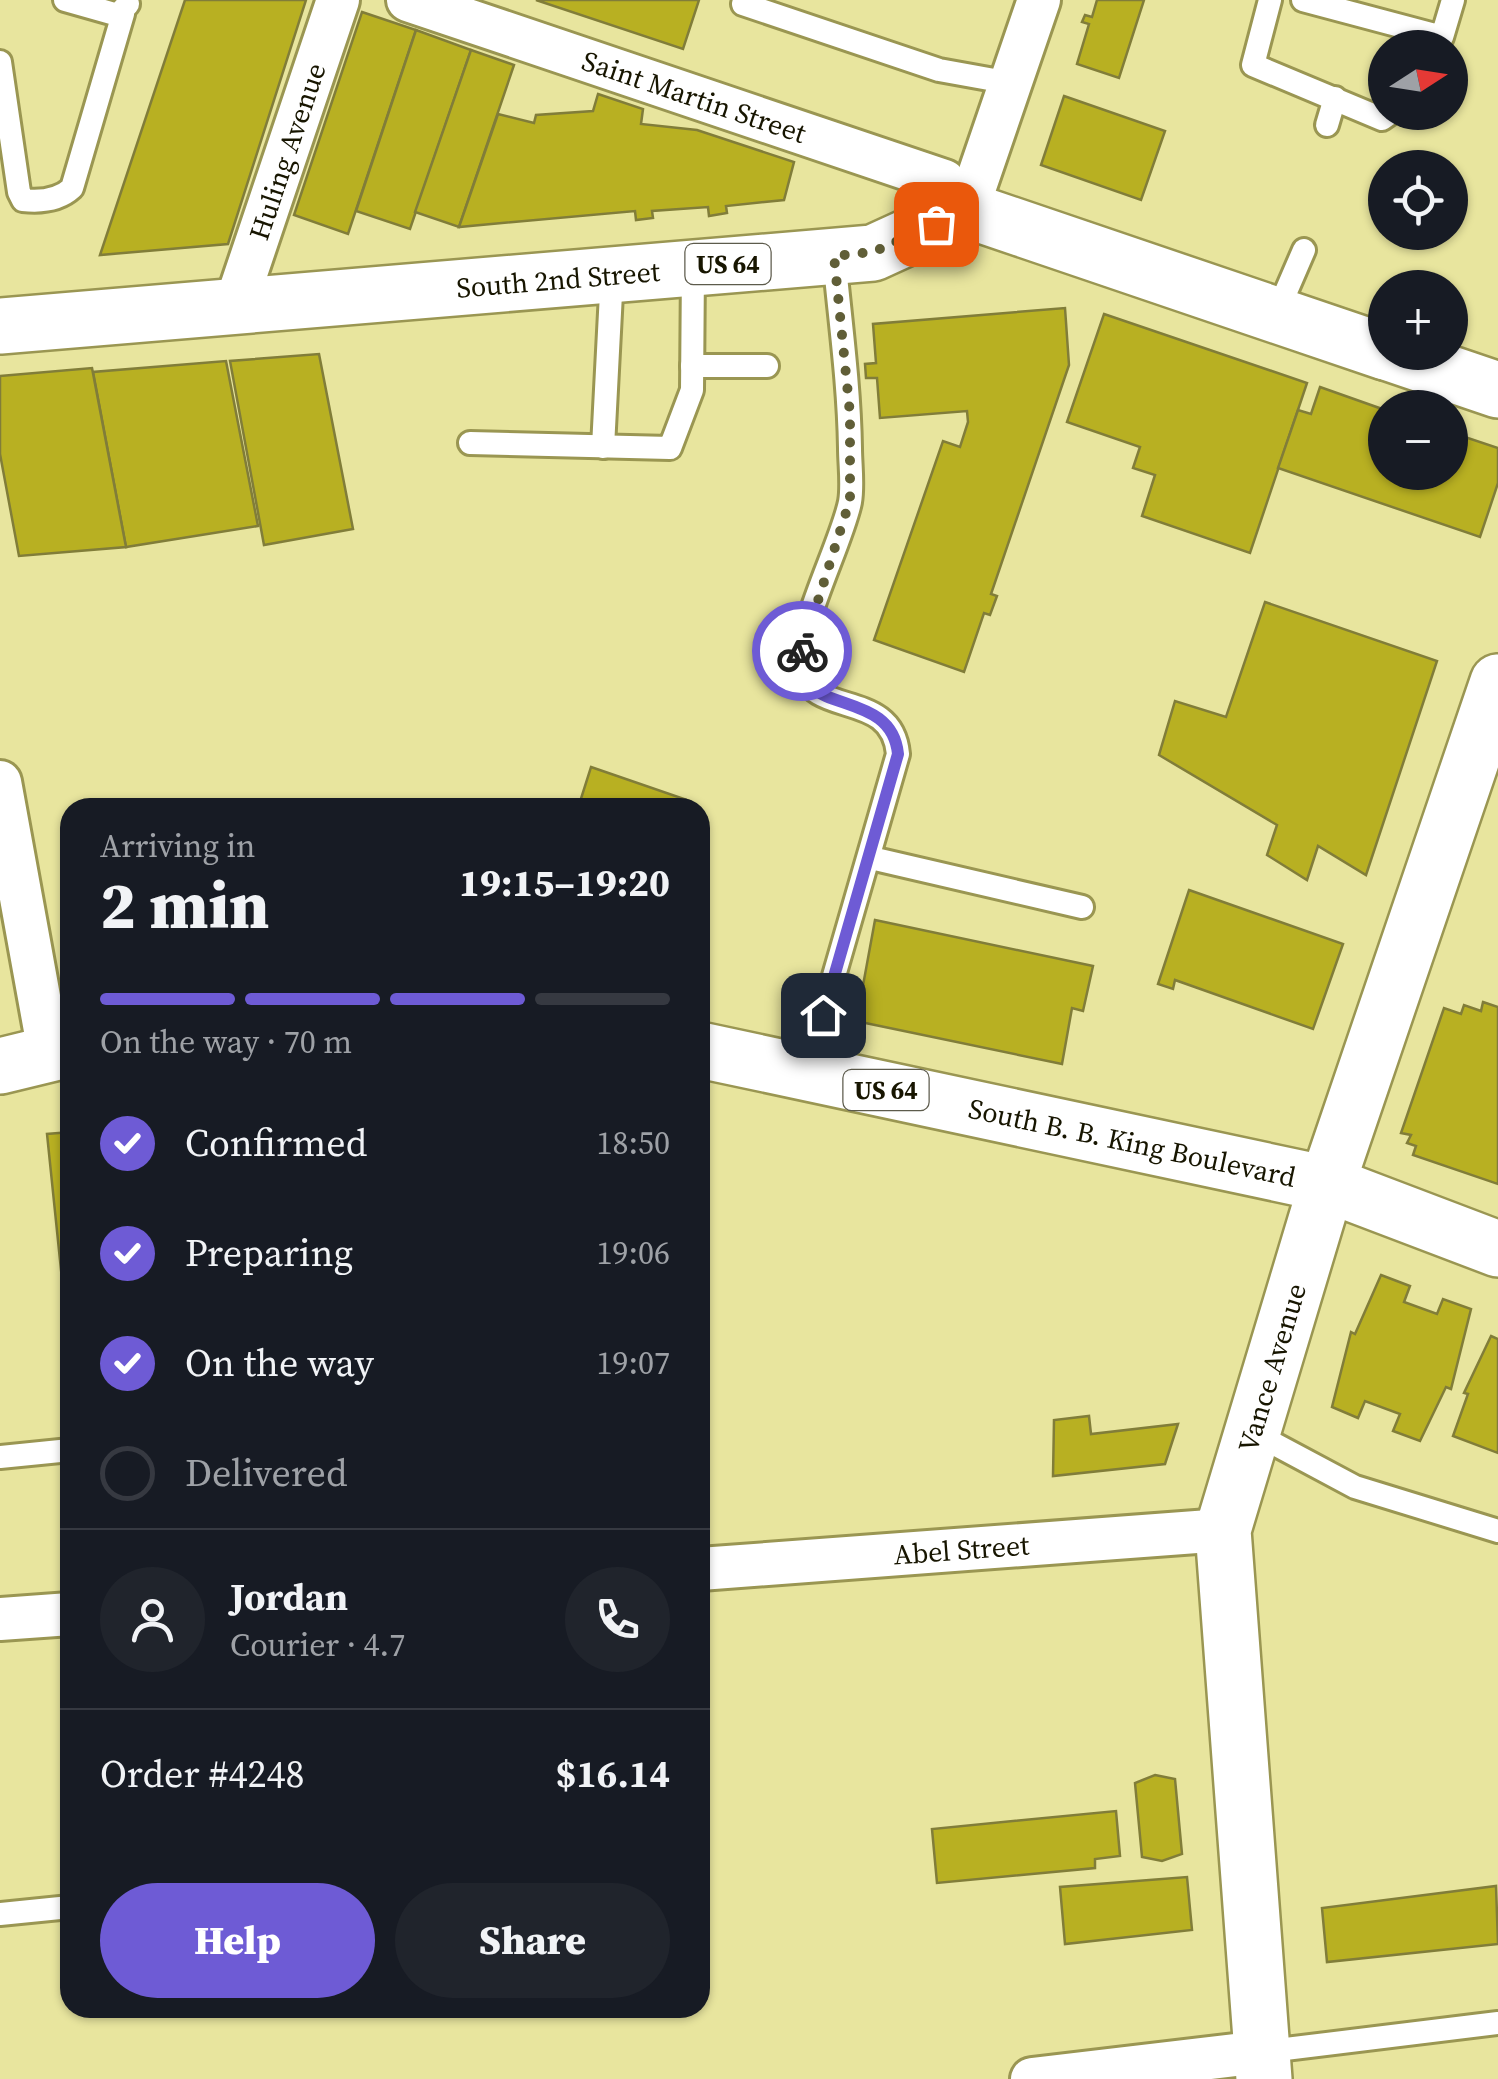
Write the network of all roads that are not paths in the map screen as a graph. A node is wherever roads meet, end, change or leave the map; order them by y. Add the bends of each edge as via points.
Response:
1 (66, 0) edge
2 (338, 0) edge
3 (408, 0) edge
4 (1038, 0) edge
5 (1270, 0) edge
6 (1303, 0) edge
7 (1453, 0) edge
8 (742, 4) dead end
9 (126, 7) edge
10 (1401, 30) edge
11 (1444, 30) edge
12 (0, 62) edge
13 (1010, 83) junction
14 (1335, 98) junction
15 (1368, 113) edge
16 (1327, 124) dead end
17 (968, 210) junction
18 (1304, 250) dead end
19 (834, 256) junction
20 (693, 267) junction
21 (612, 274) junction
22 (236, 303) junction
23 (1276, 315) junction
24 (0, 326) edge
25 (1368, 346) edge
26 (692, 366) junction
27 (767, 366) dead end
28 (1439, 370) edge
29 (1498, 390) edge
30 (470, 444) dead end
31 (604, 447) junction
32 (1498, 682) edge
33 (0, 782) edge
34 (870, 858) junction
35 (1082, 907) dead end
36 (710, 1052) edge
37 (30, 1056) edge
38 (806, 1072) junction
39 (1327, 1184) junction
40 (1498, 1249) edge
41 (1252, 1432) junction
42 (60, 1453) edge
43 (0, 1457) edge
44 (1223, 1530) junction
45 (1498, 1531) edge
46 (710, 1569) edge
47 (60, 1615) edge
48 (0, 1619) edge
49 (60, 1909) edge
50 (0, 1914) edge
51 (1498, 2023) edge
52 (1263, 2066) edge
53 (1032, 2079) edge

1 - 9 lane
2 - 22 street, Huling Avenue
3 - 17 street, Saint Martin Street via 944,182
4 - 13 street
5 - 14 lane via 1252,65
6 - 10 lane
7 - 11 lane
8 - 13 lane via 939,70
9 - 12 lane via 66,194 23,200
13 - 17 street
14 - 15 lane
14 - 16 lane
17 - 19 main road, South 2nd Street / US 64 via 873,252
17 - 23 main road
18 - 23 lane
19 - 20 main road, South 2nd Street / US 64
19 - 34 lane via 850,414 850,500 801,658 812,690 884,718 896,737 894,780
20 - 21 main road, South 2nd Street / US 64
20 - 26 lane
21 - 22 main road, South 2nd Street / US 64
21 - 31 lane
22 - 24 main road, South 2nd Street / US 64
23 - 25 main road
26 - 27 lane
26 - 31 lane via 685,417 670,448
28 - 29 main road
30 - 31 lane
32 - 39 main road, Vance Avenue
33 - 37 street
34 - 35 lane
34 - 38 lane
36 - 38 main road, South B. B. King Boulevard / US 64
38 - 39 main road, South B. B. King Boulevard / US 64
39 - 40 main road, South B. B. King Boulevard / US 64
39 - 41 main road, Vance Avenue
41 - 44 main road, Vance Avenue
41 - 45 lane via 1355,1487
42 - 43 lane
44 - 46 street, Abel Street
44 - 52 main road, Vance Avenue
47 - 48 street
49 - 50 lane
51 - 52 lane
52 - 53 street

